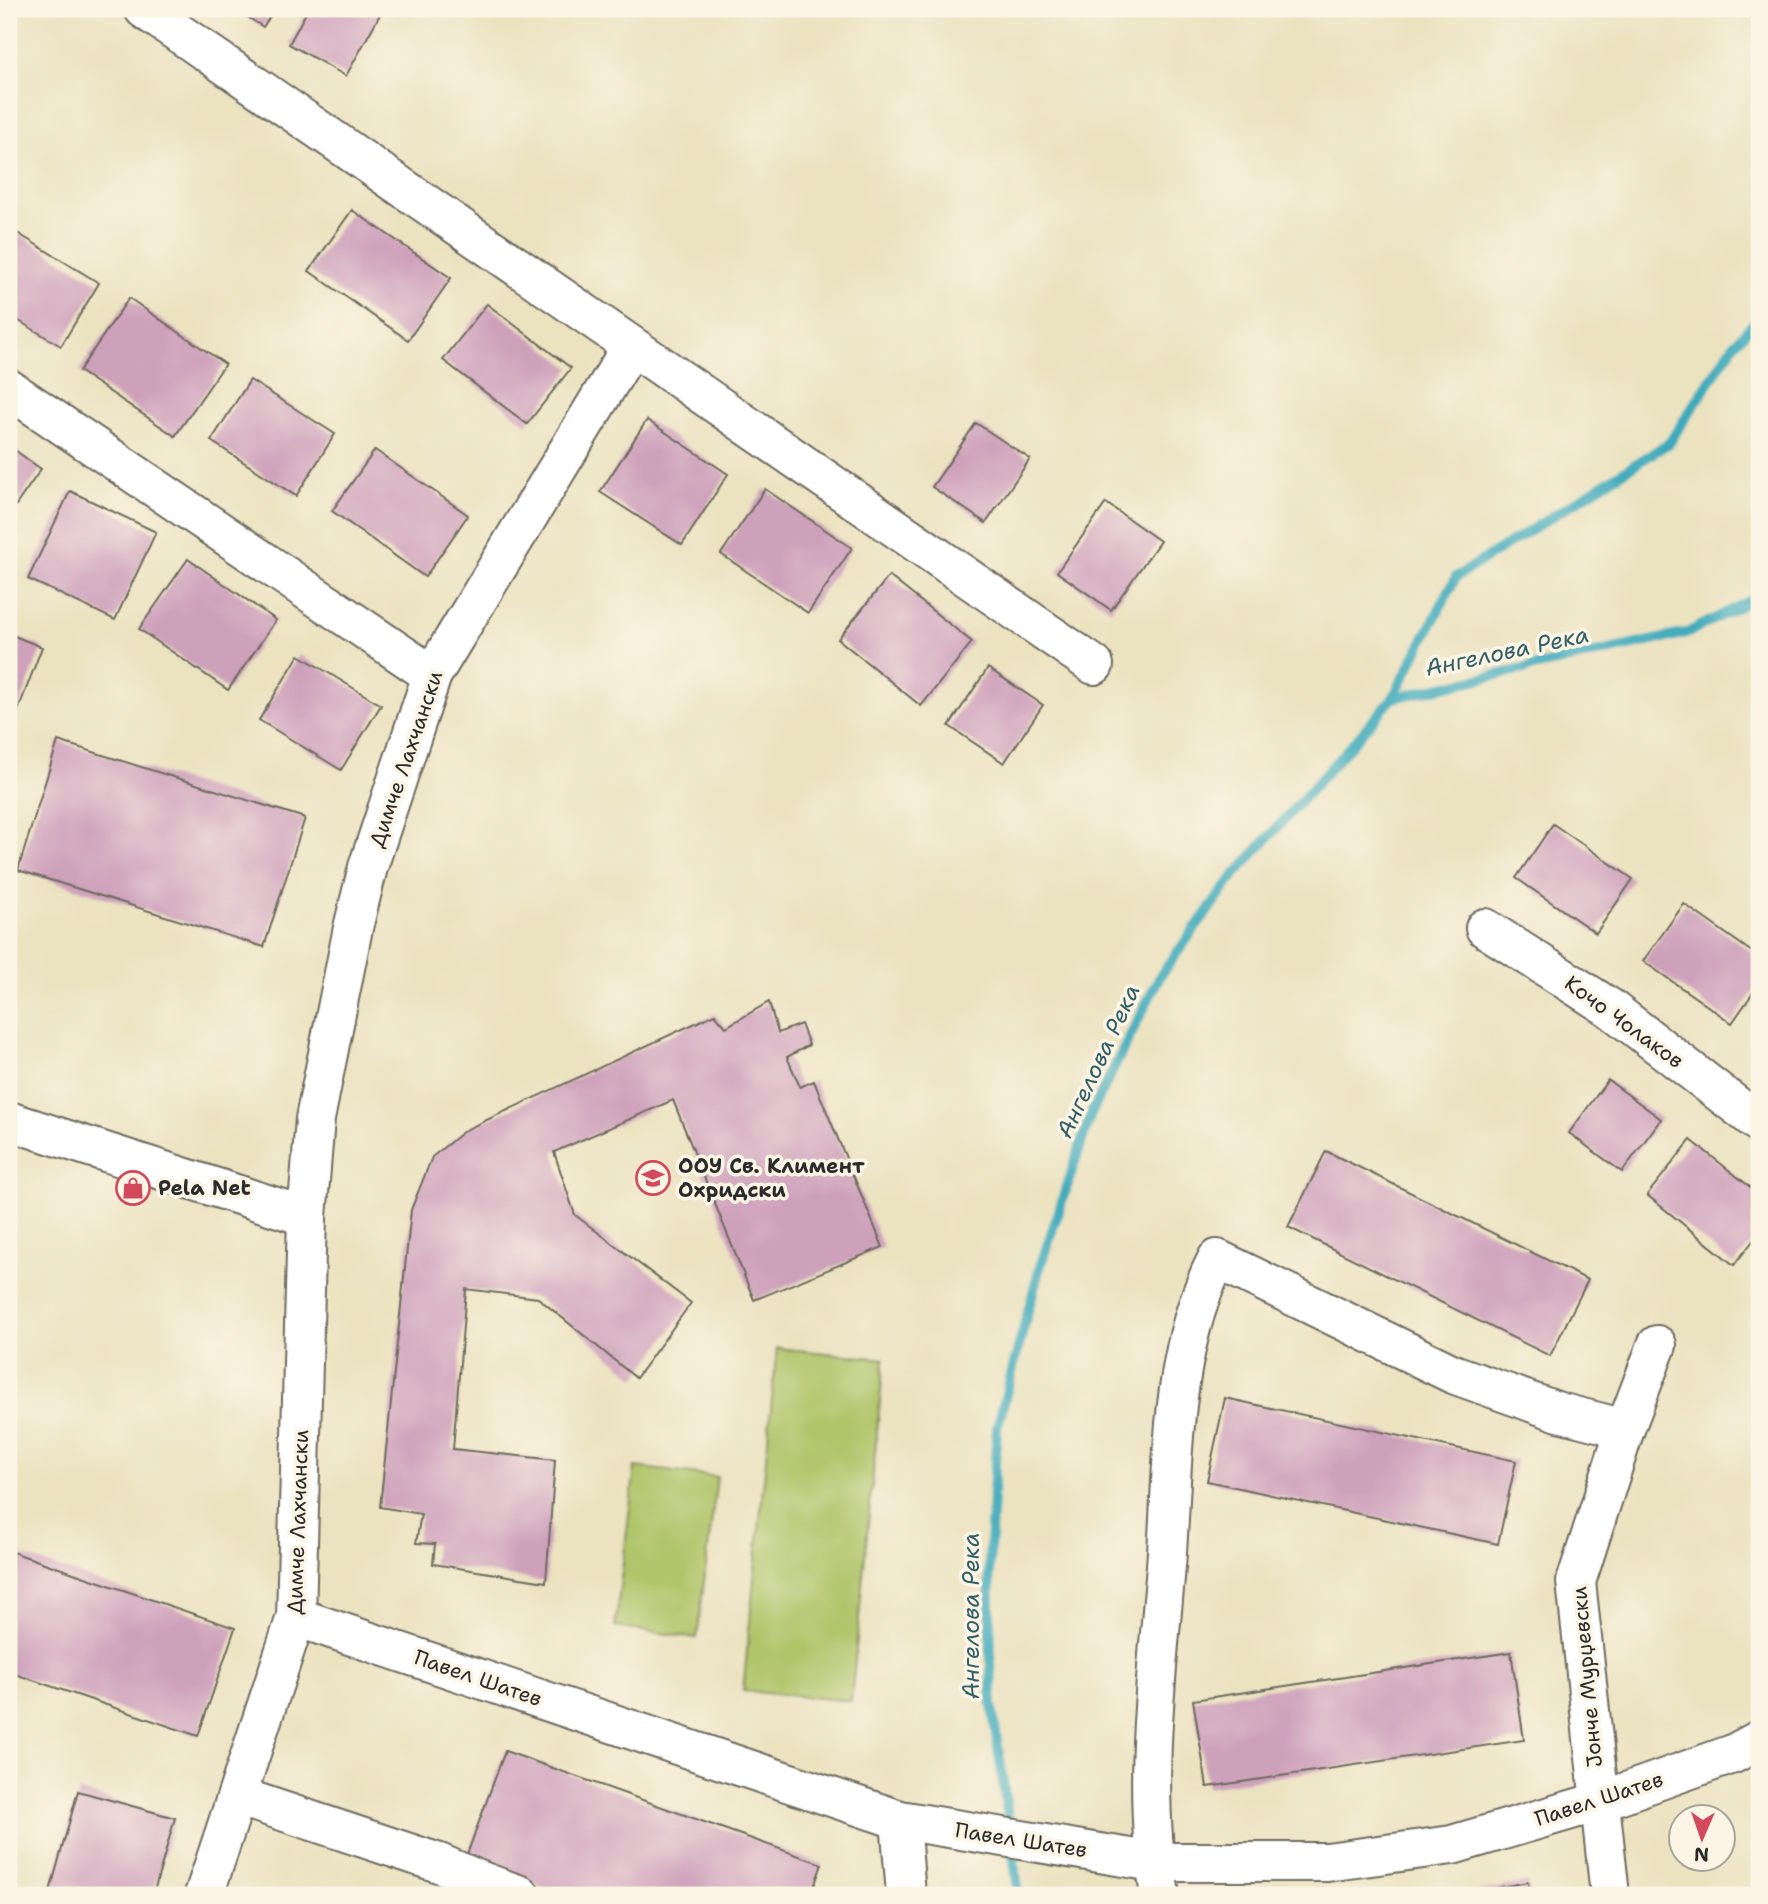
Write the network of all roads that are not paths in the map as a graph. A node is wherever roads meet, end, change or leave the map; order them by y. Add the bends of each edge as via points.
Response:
1 (144, 9) edge
2 (631, 347) junction
3 (9, 389) edge
4 (1094, 665) dead end
5 (432, 675) junction
6 (1485, 928) dead end
7 (9, 1121) edge
8 (1759, 1123) edge
9 (307, 1217) junction
10 (1657, 1345) dead end
11 (1625, 1429) junction
12 (296, 1617) junction
13 (1759, 1740) edge
14 (237, 1796) junction
15 (1598, 1802) junction
16 (900, 1820) junction
17 (1157, 1878) edge
18 (478, 1888) edge
19 (204, 1895) edge
20 (520, 1895) edge
21 (906, 1895) edge
22 (1610, 1895) edge

1 - 2 street
2 - 4 street
2 - 5 street, Димче Лахчански
3 - 5 street
5 - 9 street, Димче Лахчански via 368,867 353,928 315,1119
6 - 8 street, Кочо Чолаков via 1610,1008
7 - 9 street
9 - 12 street, Димче Лахчански
10 - 11 street, Јонче Мурџевски
11 - 15 street, Јонче Мурџевски via 1576,1582
11 - 17 street via 1559,1412 1453,1374 1217,1259 1193,1325 1175,1414 1153,1728
12 - 14 street, Димче Лахчански
12 - 16 street, Павел Шатев
13 - 15 street, Павел Шатев via 1733,1754
14 - 18 street via 439,1863
14 - 19 street, Димче Лахчански
15 - 17 street, Павел Шатев via 1439,1847
15 - 22 street, Јонче Мурџевски
16 - 17 street, Павел Шатев via 1037,1843
16 - 21 street
18 - 20 street

